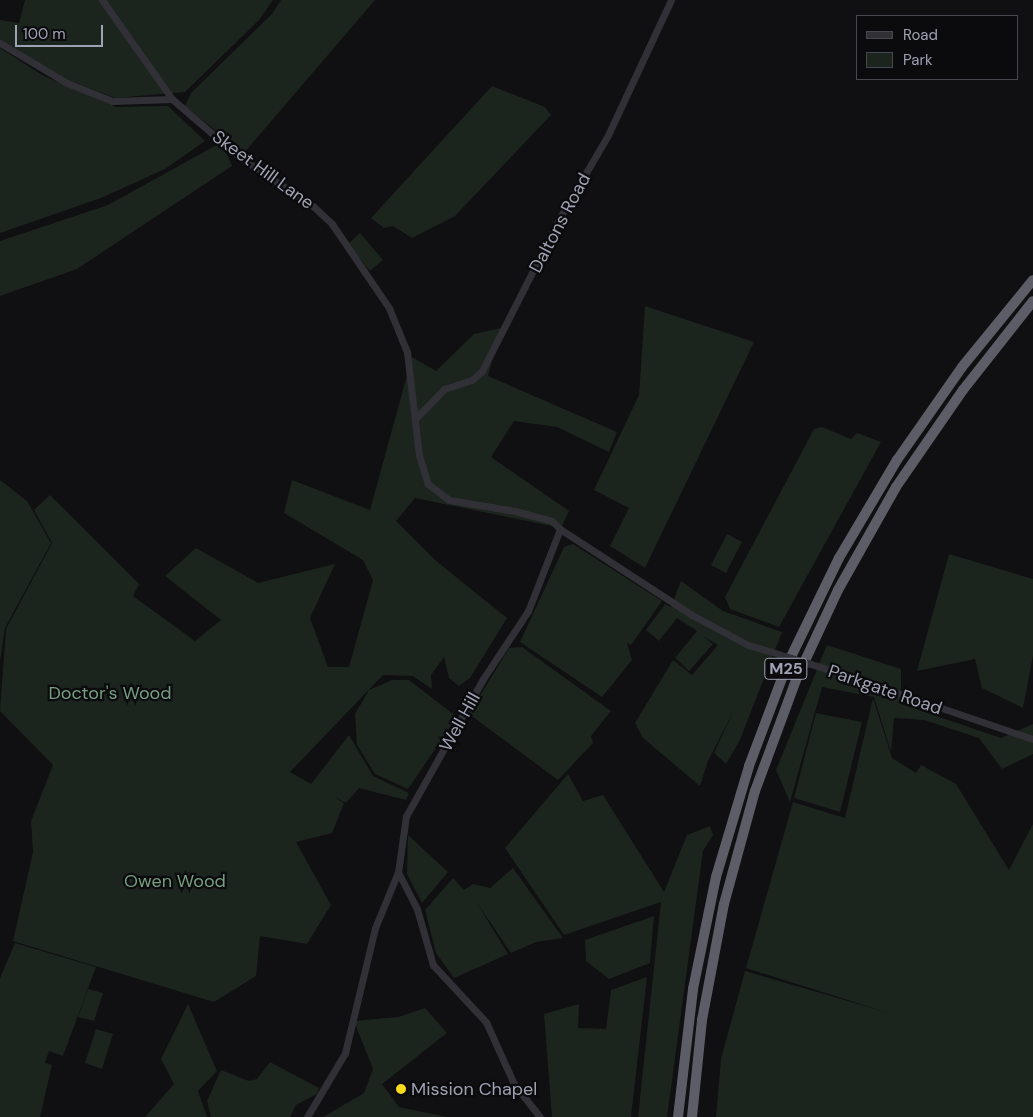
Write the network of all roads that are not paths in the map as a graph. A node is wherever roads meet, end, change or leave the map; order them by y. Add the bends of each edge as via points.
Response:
1 (102, 0) edge
2 (671, 0) edge
3 (0, 43) edge
4 (172, 99) junction
5 (1033, 280) edge
6 (1033, 301) edge
7 (417, 417) junction
8 (560, 529) junction
9 (1033, 739) edge
10 (398, 872) junction
11 (307, 1117) edge
12 (540, 1117) edge
13 (678, 1117) edge
14 (692, 1117) edge

1 - 4 street, Skeet Hill Lane
2 - 7 street, Daltons Road via 608,136 559,219 482,372 472,380 444,389
3 - 4 street via 67,83 112,101
4 - 7 street, Skeet Hill Lane via 237,155 314,207 332,224 389,308 402,335
5 - 13 highway, M25 via 962,367 897,460 839,558 787,666 749,766 714,886 693,988
6 - 14 highway, M25 via 963,390 896,487 838,590 796,680 755,791 724,904 702,1020
7 - 8 street via 419,455 428,484 449,500 515,511 552,522
8 - 9 street, Parkgate Road, bridge via 692,615 748,645
8 - 10 street, Well Hill via 528,611 413,800 406,816
10 - 11 street, Well Hill via 376,928 345,1053
10 - 12 street via 417,909 433,964 486,1022 514,1084

